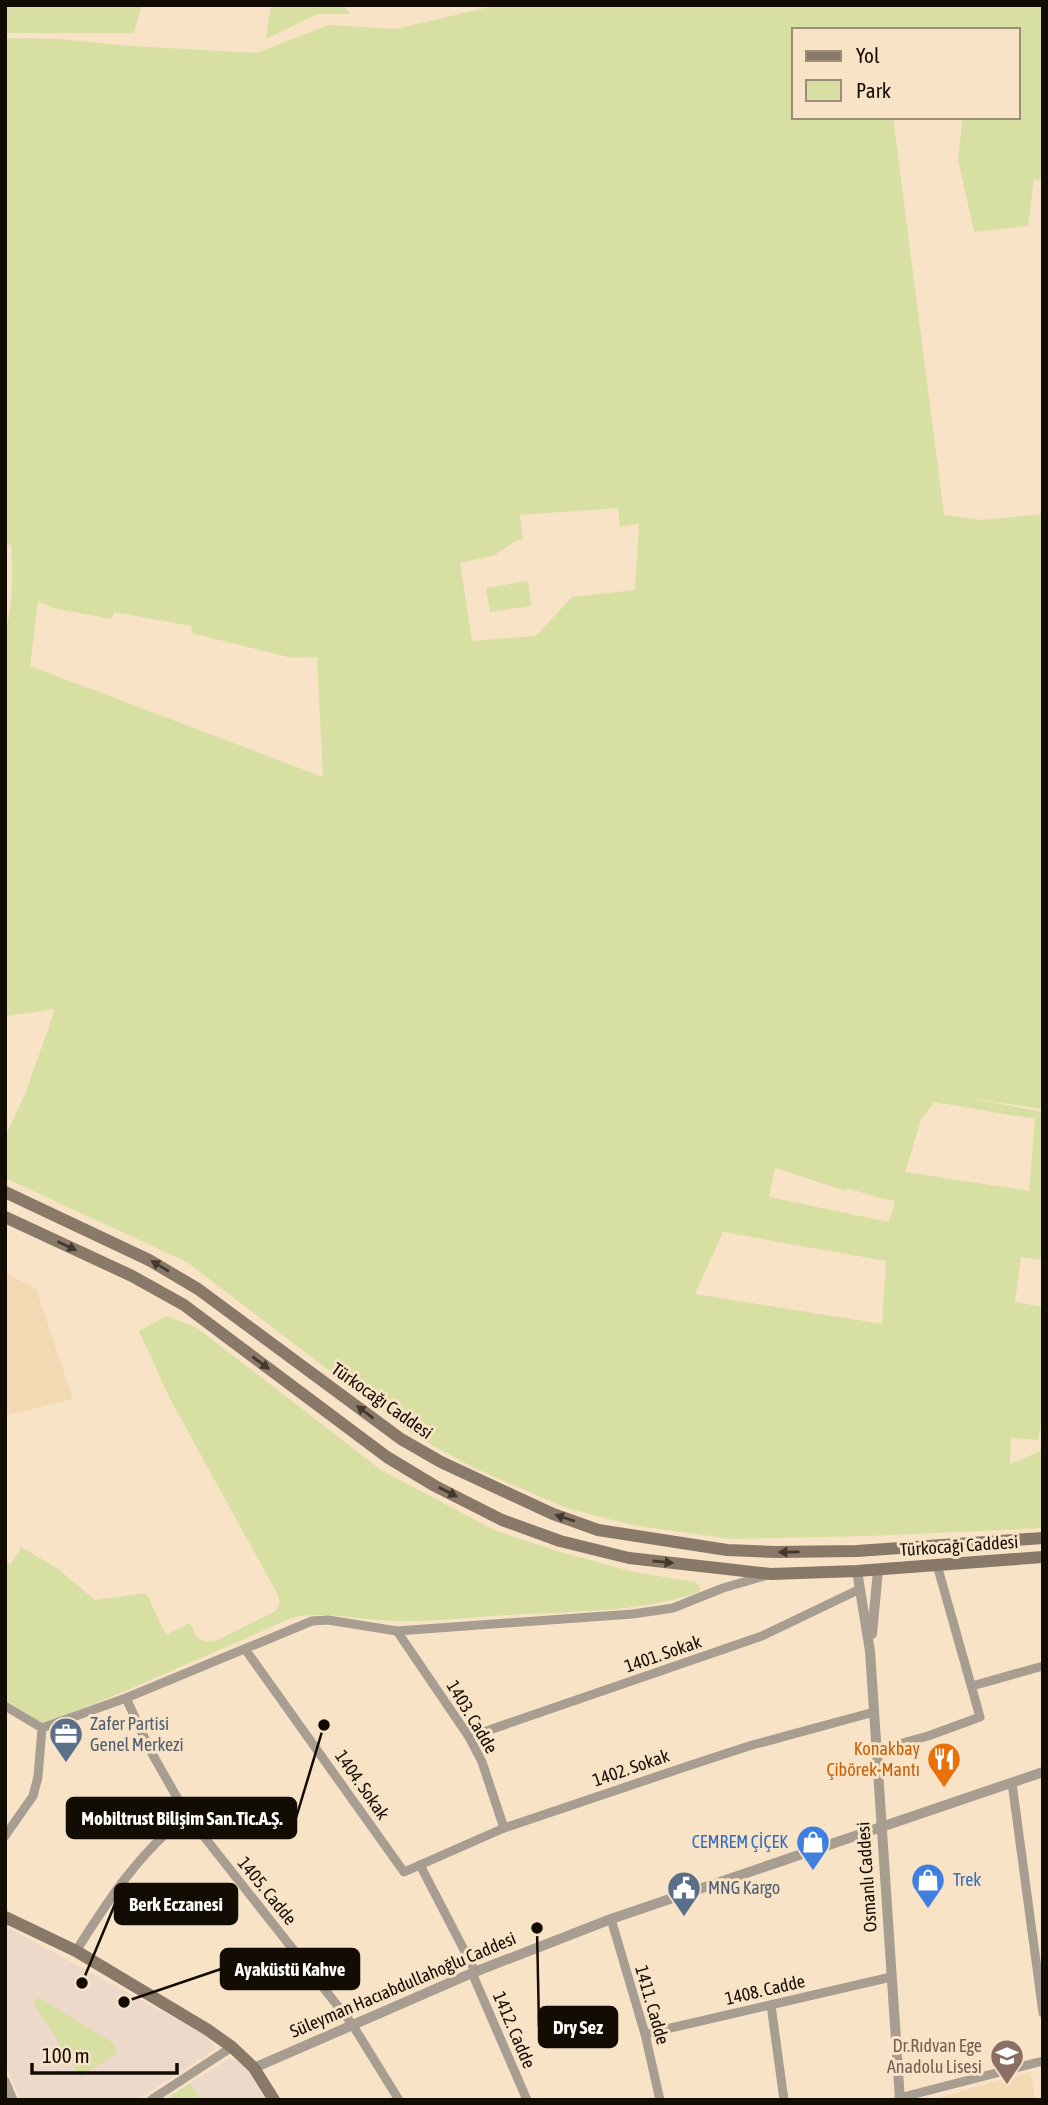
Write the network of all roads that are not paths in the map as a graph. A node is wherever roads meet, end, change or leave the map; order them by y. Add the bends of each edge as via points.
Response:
1 (5, 1192) edge
2 (5, 1217) edge
3 (198, 1289) junction
4 (184, 1305) junction
5 (1043, 1538) edge
6 (878, 1549) junction
7 (857, 1550) junction
8 (1043, 1557) edge
9 (937, 1565) junction
10 (878, 1570) junction
11 (857, 1571) junction
12 (771, 1574) junction
13 (860, 1589) junction
14 (397, 1631) junction
15 (245, 1649) junction
16 (870, 1651) junction
17 (1043, 1666) edge
18 (972, 1686) junction
19 (126, 1698) junction
20 (5, 1706) edge
21 (874, 1712) junction
22 (42, 1728) junction
23 (469, 1737) junction
24 (877, 1750) junction
25 (1043, 1772) edge
26 (1012, 1783) junction
27 (187, 1815) junction
28 (504, 1828) junction
29 (882, 1829) junction
30 (5, 1836) edge
31 (420, 1865) junction
32 (404, 1872) joint
33 (5, 1917) edge
34 (611, 1919) junction
35 (76, 1951) junction
36 (474, 1972) junction
37 (891, 1977) junction
38 (771, 2005) junction
39 (1043, 2014) edge
40 (352, 2024) junction
41 (645, 2034) junction
42 (232, 2047) junction
43 (1043, 2061) edge
44 (254, 2068) junction
45 (5, 2081) edge
46 (900, 2099) edge
47 (13, 2100) edge
48 (151, 2100) edge
49 (274, 2100) edge
50 (399, 2100) edge
51 (527, 2100) edge
52 (660, 2100) edge
53 (784, 2100) edge

3 -> 1 main road, Türkocağı Caddesi via 149,1260
2 -> 4 main road
3 - 4 main road
7 -> 3 main road, Türkocağı Caddesi via 727,1550 598,1530 553,1514 401,1439
4 -> 12 main road via 387,1457 502,1520 629,1558
5 - 6 main road, Türkocağı Caddesi
6 - 7 main road, Türkocağı Caddesi
6 - 10 main road
7 - 11 main road
8 - 9 main road, Türkocağı Caddesi
9 - 10 main road, Türkocağı Caddesi
9 - 18 street
10 - 11 main road, Türkocağı Caddesi
10 - 16 street, Osmanlı Caddesi
11 - 12 main road
11 - 13 street, Osmanlı Caddesi
12 - 14 street via 673,1608
13 - 16 street, Osmanlı Caddesi
13 - 23 street, 1401. Sokak via 740,1645
14 - 15 street via 312,1620
14 - 23 street, 1403. Cadde
15 - 19 street
15 - 32 street, 1404. Sokak
16 - 21 street, Osmanlı Caddesi
17 - 18 street
18 - 24 street via 981,1717
19 - 22 street
19 - 27 street, 1405. Cadde
20 - 22 street
21 - 24 street, Osmanlı Caddesi
21 - 28 street, 1402. Sokak via 748,1746
22 - 30 street via 33,1796
23 - 28 street, 1403. Cadde
24 - 29 street, Osmanlı Caddesi
25 - 26 street, Süleyman Hacıabdullahoğlu Caddesi
26 - 29 street, Süleyman Hacıabdullahoğlu Caddesi
26 - 39 street
27 - 35 street via 138,1860
27 - 40 street, 1405. Cadde
28 - 31 street, 1402. Sokak
29 - 34 street, Süleyman Hacıabdullahoğlu Caddesi
29 - 37 street, Osmanlı Caddesi
31 - 32 street, 1402. Sokak
31 - 36 street
33 - 35 main road
34 - 36 street, Süleyman Hacıabdullahoğlu Caddesi
34 - 41 street, 1411. Cadde
35 - 42 main road
36 - 40 street, Süleyman Hacıabdullahoğlu Caddesi
36 - 51 street, 1412. Cadde
37 - 38 street, 1408. Cadde
37 - 46 street, Osmanlı Caddesi
38 - 41 street, 1408. Cadde
38 - 53 street
40 - 44 street, Süleyman Hacıabdullahoğlu Caddesi
40 - 50 street, 1405. Cadde
41 - 52 street, 1411. Cadde
42 - 44 main road
42 - 48 street
43 - 46 street
44 - 49 main road
45 - 47 street

